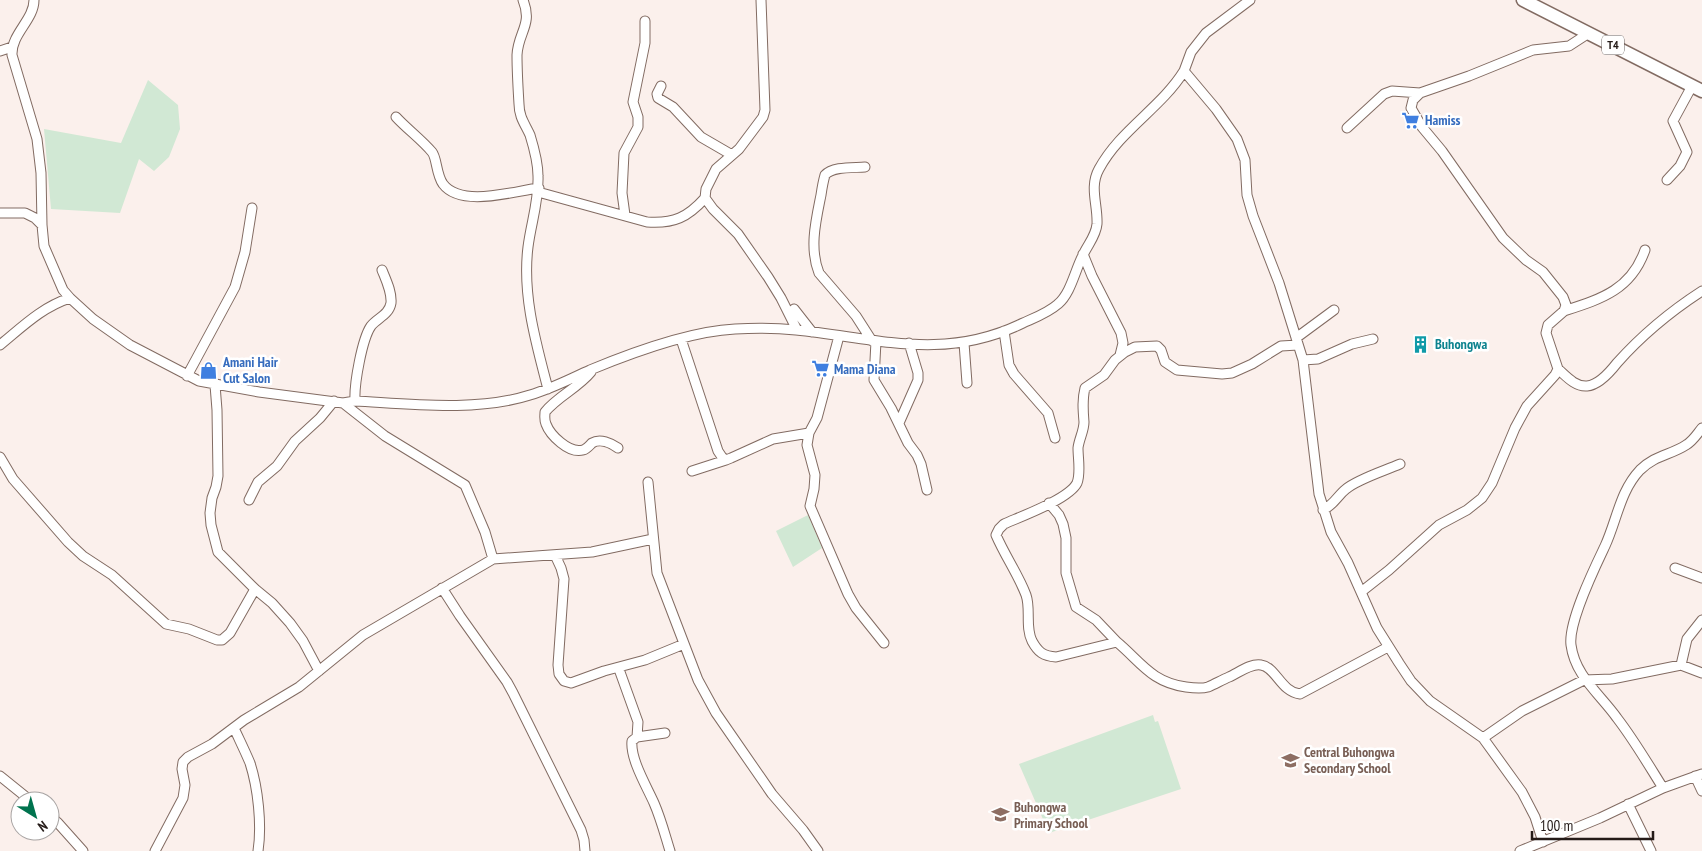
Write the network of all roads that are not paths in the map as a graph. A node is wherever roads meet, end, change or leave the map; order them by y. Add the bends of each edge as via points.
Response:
1 (34, 0) edge
2 (523, 0) edge
3 (761, 0) edge
4 (1250, 0) edge
5 (1526, 1) edge
6 (645, 21) dead end
7 (1590, 33) junction
8 (12, 47) junction
9 (0, 51) edge
10 (1184, 71) junction
11 (661, 86) dead end
12 (1697, 89) edge
13 (1420, 93) junction
14 (396, 117) dead end
15 (1347, 128) dead end
16 (732, 155) junction
17 (865, 167) dead end
18 (1667, 180) dead end
19 (538, 190) junction
20 (705, 198) junction
21 (252, 208) dead end
22 (0, 214) edge
23 (625, 215) junction
24 (42, 225) junction
25 (1645, 250) dead end
26 (1083, 254) junction
27 (382, 270) dead end
28 (1702, 291) edge
29 (70, 298) junction
30 (794, 309) dead end
31 (1334, 310) dead end
32 (1564, 311) junction
33 (797, 330) junction
34 (1004, 331) junction
35 (812, 332) junction
36 (839, 336) junction
37 (681, 339) junction
38 (1373, 339) dead end
39 (874, 341) junction
40 (1297, 342) junction
41 (909, 343) junction
42 (964, 343) junction
43 (0, 345) edge
44 (1120, 355) junction
45 (1304, 360) junction
46 (592, 369) junction
47 (1558, 369) junction
48 (187, 376) junction
49 (967, 383) dead end
50 (215, 385) junction
51 (548, 389) junction
52 (355, 401) junction
53 (339, 402) junction
54 (899, 423) junction
55 (809, 432) junction
56 (1701, 434) edge
57 (1055, 438) dead end
58 (618, 448) dead end
59 (0, 457) edge
60 (726, 460) junction
61 (1400, 464) dead end
62 (692, 471) dead end
63 (648, 482) dead end
64 (927, 490) dead end
65 (249, 500) dead end
66 (1049, 503) junction
67 (1323, 510) junction
68 (653, 539) junction
69 (555, 555) junction
70 (493, 559) junction
71 (1675, 568) dead end
72 (1702, 578) edge
73 (442, 588) junction
74 (255, 589) junction
75 (1360, 592) junction
76 (1702, 620) edge
77 (1117, 642) junction
78 (884, 643) dead end
79 (684, 644) junction
80 (1388, 647) junction
81 (1681, 665) junction
82 (319, 671) junction
83 (620, 672) dead end
84 (1702, 673) edge
85 (1584, 680) junction
86 (234, 728) junction
87 (665, 733) dead end
88 (638, 737) junction
89 (1483, 738) junction
90 (1698, 775) edge
91 (0, 776) edge
92 (1663, 788) junction
93 (19, 791) edge
94 (1702, 791) edge
95 (1628, 804) junction
96 (60, 825) edge
97 (1544, 842) junction
98 (83, 851) edge
99 (155, 851) edge
100 (258, 851) edge
101 (585, 851) edge
102 (670, 851) edge
103 (818, 851) edge
104 (1520, 851) edge
105 (1651, 851) edge

1 - 8 street via 33,9
2 - 19 street via 528,18 517,55 519,105 521,120 535,152
3 - 16 street via 765,110 749,137
4 - 10 street via 1206,33 1191,52
5 - 7 highway, T4
6 - 23 street via 645,42 633,102 638,127 624,153 622,193
7 - 12 highway, T4
7 - 13 street via 1569,46 1533,50
8 - 9 street
8 - 24 street via 37,139
10 - 26 street via 1174,86 1131,128 1098,170 1094,188 1098,221
10 - 40 street via 1237,139 1245,160 1247,196 1280,283
11 - 16 street via 658,98 673,107 701,137
12 - 18 street via 1673,120 1687,152
13 - 15 street via 1392,91 1384,94
13 - 32 street via 1411,108 1422,127 1503,238 1543,272 1560,292 1565,301
14 - 19 street via 432,152 439,176 450,190 462,195 486,196
16 - 20 street via 716,169
17 - 39 street via 829,171 825,175 816,214 814,247 819,273
19 - 23 street
19 - 51 street via 528,248 528,294 535,340
20 - 23 street via 689,214 669,222 648,222
20 - 33 street via 738,234 768,277
21 - 48 street via 235,287
22 - 24 street via 25,213
24 - 29 street via 44,246 58,281
25 - 32 street via 1640,265 1630,278 1613,291
26 - 34 street via 1061,302
26 - 44 street via 1121,333
27 - 52 street via 391,304 385,315 370,327 362,353
28 - 47 street via 1650,330 1600,381 1588,386 1578,385
29 - 43 street via 44,310
29 - 48 street via 114,335
30 - 35 street
31 - 40 street
32 - 47 street via 1548,325 1547,330
33 - 35 street
33 - 37 street via 734,329
34 - 42 street
34 - 57 street via 1012,371 1048,413
35 - 36 street
36 - 39 street
36 - 55 street via 817,418
37 - 46 street
37 - 60 street via 719,454
38 - 45 street via 1318,359
39 - 41 street
39 - 54 street via 874,380
40 - 44 street via 1281,346 1252,364 1222,374 1177,370 1165,362 1157,346 1136,347
40 - 45 street
41 - 42 street
41 - 54 street via 918,380
42 - 49 street
44 - 66 street via 1104,375 1085,388 1077,482 1072,490
45 - 67 street
46 - 51 street
46 - 58 street via 545,412 546,425 565,445 576,450 582,451 597,441
47 - 75 street via 1527,406 1482,498 1439,525
48 - 50 street
50 - 53 street
50 - 74 street via 218,476 212,498 211,525 218,552
51 - 52 street via 484,405
52 - 53 street
53 - 65 street via 295,441 277,466 258,482
53 - 70 street via 385,436 465,485
54 - 64 street via 921,464
55 - 60 street via 773,439
55 - 78 street via 807,445 815,475 810,506 848,594
56 - 85 street via 1685,446 1661,455 1641,470 1623,496 1571,634 1571,646
59 - 74 street via 13,479 68,542 112,575 166,624 222,640 230,633
60 - 62 street
61 - 67 street via 1357,482
63 - 68 street
66 - 77 street via 1063,524 1066,573 1076,607 1096,620
66 - 77 street via 1004,524 996,535 1025,594 1031,639 1041,654 1056,657
67 - 75 street
68 - 69 street via 592,552
68 - 79 street via 657,573
69 - 70 street
69 - 79 street via 564,579 558,665 564,681 571,683
70 - 73 street
71 - 72 street
73 - 82 street via 363,635
73 - 101 street via 513,693 581,830
74 - 82 street via 290,623
75 - 80 street
76 - 81 street via 1687,639
77 - 80 street via 1153,676 1176,686 1208,687 1262,665 1287,689 1300,694
79 - 103 street via 716,713 772,794
80 - 89 street via 1411,681 1430,701
81 - 84 street
81 - 85 street via 1612,680
82 - 86 street
83 - 88 street via 638,722
85 - 89 street via 1522,711
85 - 92 street via 1618,718
86 - 99 street via 184,762 183,798
86 - 100 street via 250,764 257,798
87 - 88 street
88 - 102 street via 632,741 638,769 654,802
89 - 97 street via 1522,792
90 - 92 street
90 - 94 street
91 - 93 street
92 - 95 street
95 - 97 street
95 - 105 street
96 - 98 street
97 - 104 street

